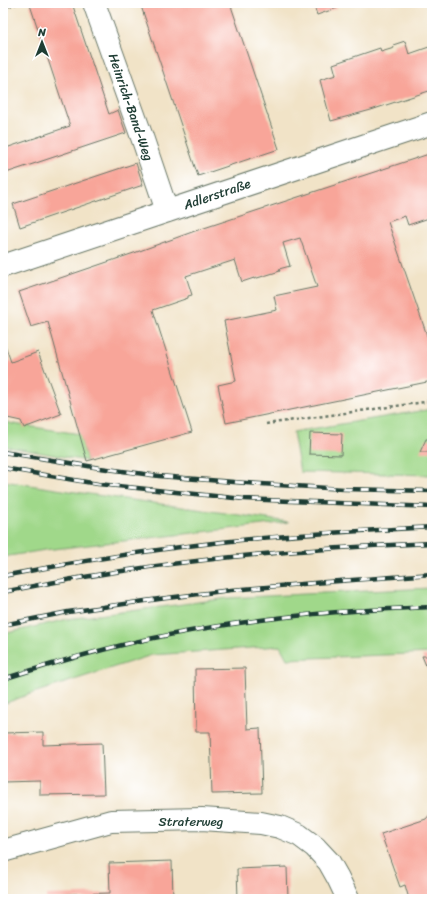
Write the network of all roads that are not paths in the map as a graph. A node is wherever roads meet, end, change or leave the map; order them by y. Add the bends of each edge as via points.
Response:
1 (94, 3) edge
2 (432, 123) edge
3 (167, 211) junction
4 (3, 266) edge
5 (3, 851) edge
6 (348, 899) edge

1 - 3 street, Heinrich-Band-Weg
2 - 3 street, Adlerstraße
3 - 4 street, Adlerstraße
5 - 6 street, Straterweg via 111,821 202,819 261,823 299,835 315,847 329,862

